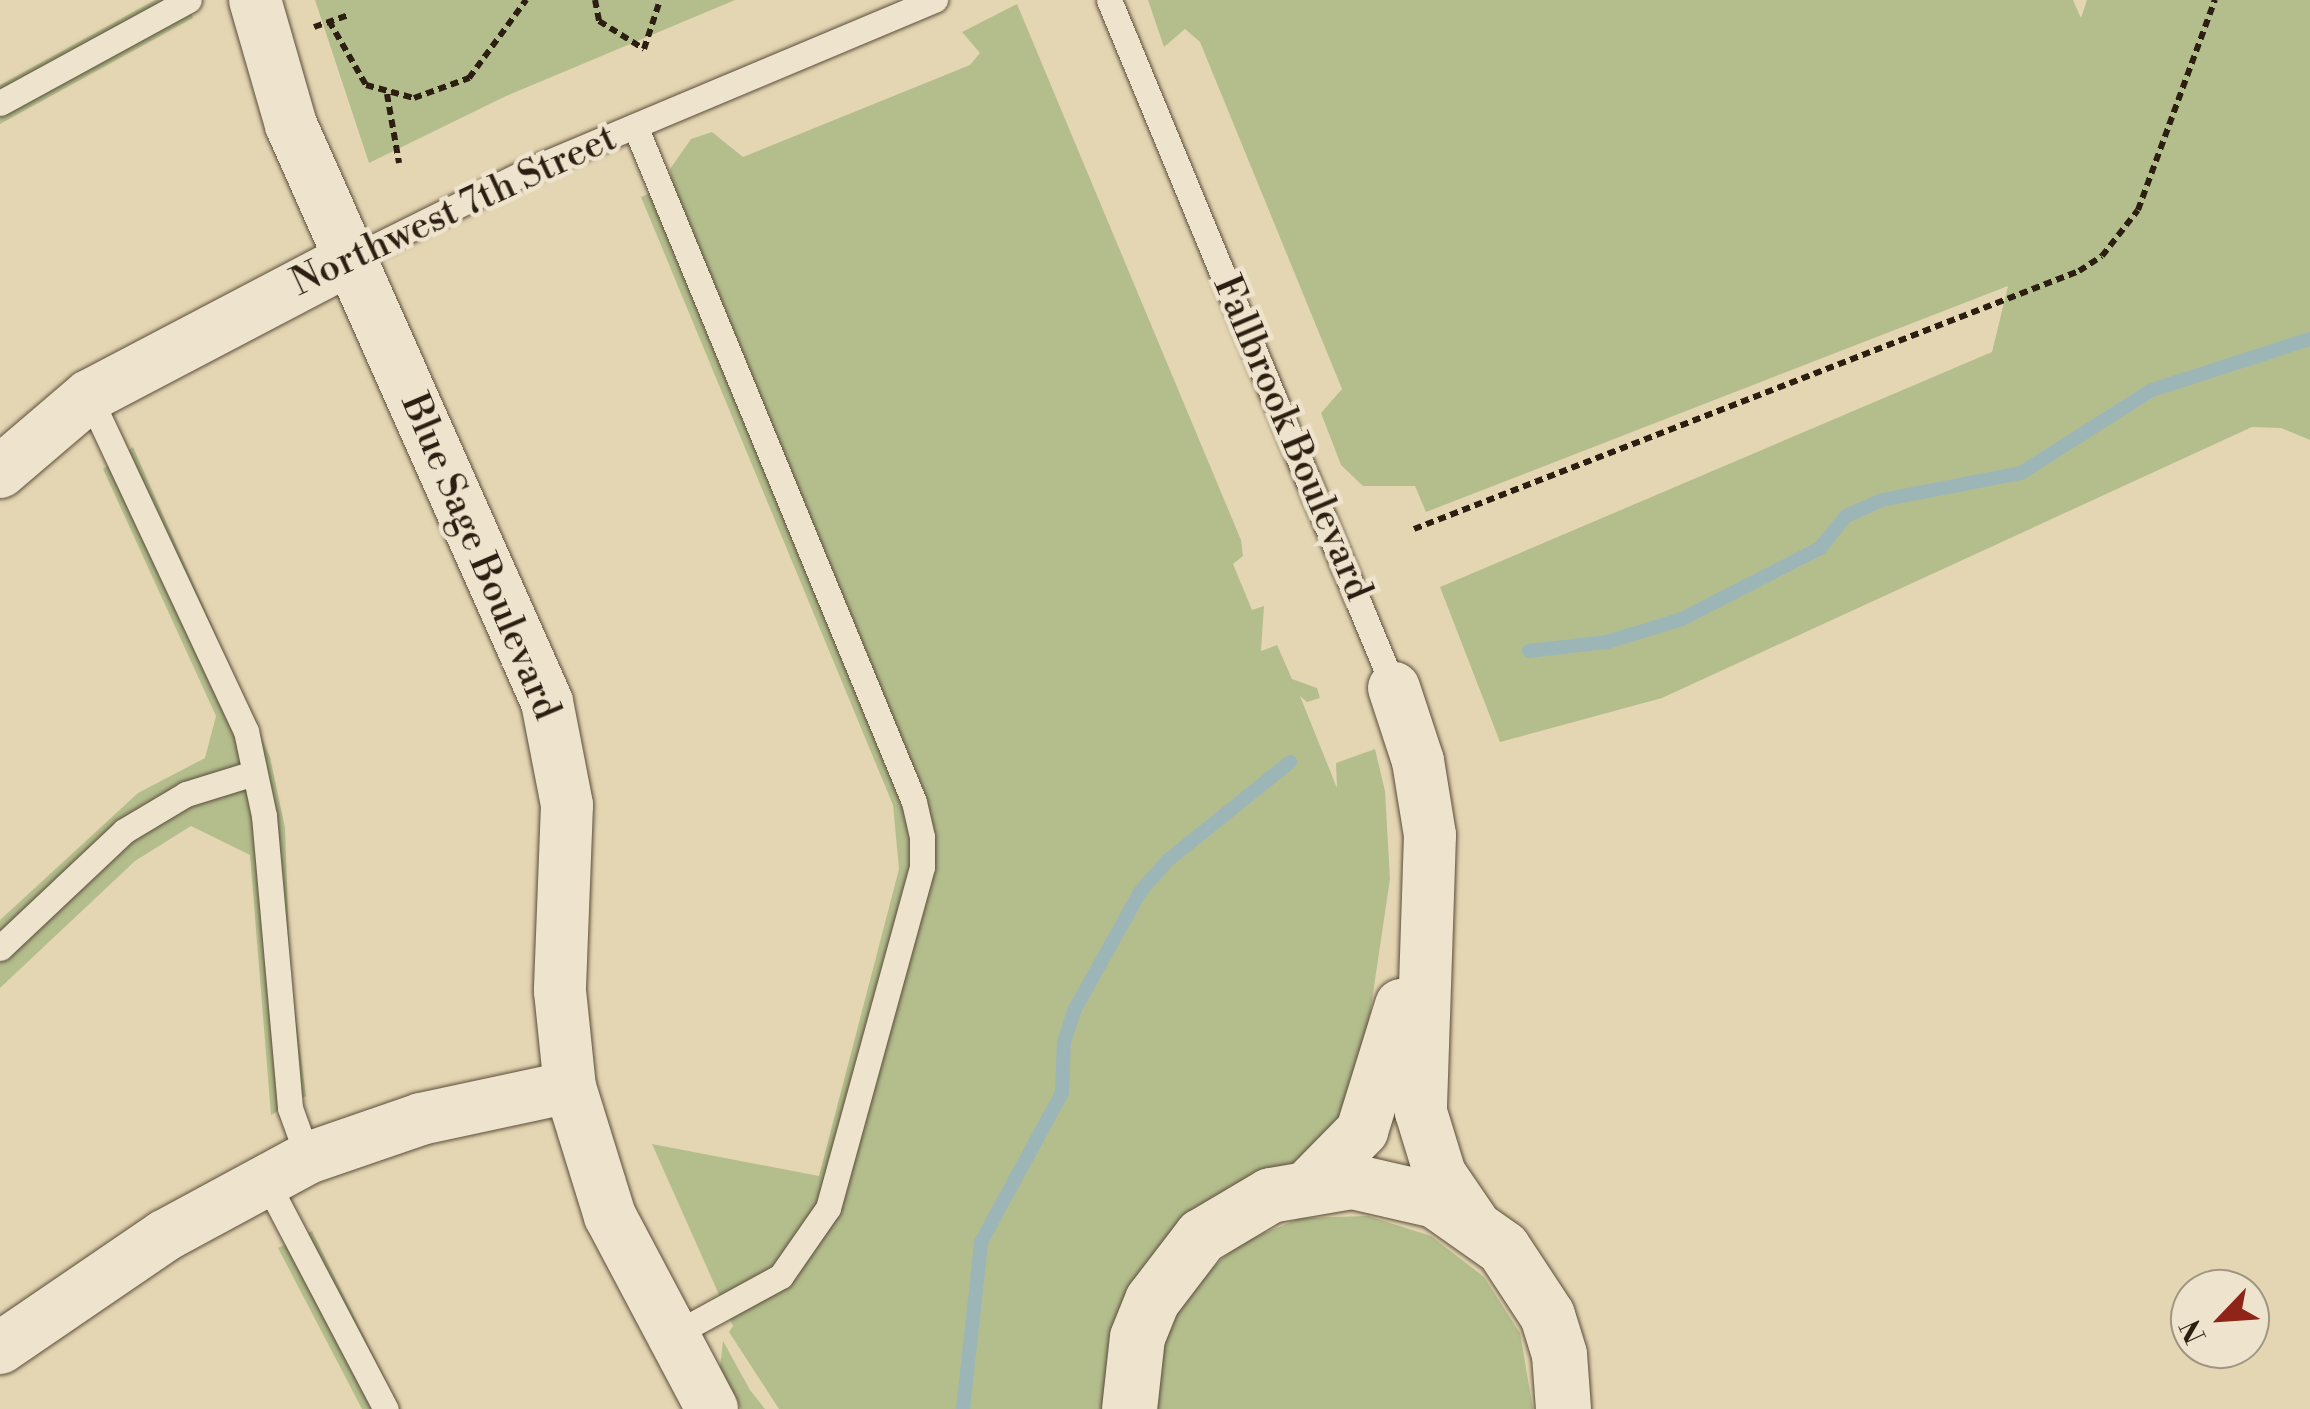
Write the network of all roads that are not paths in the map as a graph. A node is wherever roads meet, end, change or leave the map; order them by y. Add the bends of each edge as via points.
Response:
1 (190, 0) edge
2 (255, 0) edge
3 (935, 0) edge
4 (1109, 0) edge
5 (0, 102) edge
6 (635, 126) junction
7 (348, 260) junction
8 (89, 396) junction
9 (0, 472) edge
10 (1394, 688) joint
11 (254, 773) junction
12 (1431, 887) junction
13 (0, 948) edge
14 (570, 1087) junction
15 (287, 1169) junction
16 (1309, 1184) junction
17 (1472, 1221) junction
18 (673, 1335) junction
19 (0, 1348) edge
20 (1564, 1404) edge
21 (703, 1406) edge
22 (386, 1409) edge
23 (1129, 1409) edge

1 - 5 lane
2 - 7 street, Blue Sage Boulevard via 291,125
3 - 6 lane, Northwest 7th Street
4 - 10 lane, Fallbrook Boulevard
6 - 7 lane, Northwest 7th Street
6 - 18 lane via 914,802 922,837 922,867 828,1208 782,1276
7 - 8 street, Northwest 7th Street
7 - 14 street, Blue Sage Boulevard via 532,663 559,742 568,846 560,990
8 - 9 street, Northwest 7th Street
8 - 11 lane via 234,703
10 - 12 street, Fallbrook Boulevard via 1418,762
11 - 13 lane via 186,794 124,831
11 - 15 lane via 264,816 290,1108
12 - 16 street, Fallbrook Boulevard via 1376,1100 1344,1154
12 - 17 street, Fallbrook Boulevard via 1422,1112 1440,1174
14 - 15 street via 421,1119
14 - 18 street, Blue Sage Boulevard via 610,1216
15 - 19 street via 164,1236
15 - 22 lane
16 - 17 street via 1394,1187
16 - 23 street via 1234,1212 1174,1265 1137,1337
17 - 20 street via 1502,1248 1540,1304 1559,1354
18 - 21 street, Blue Sage Boulevard

